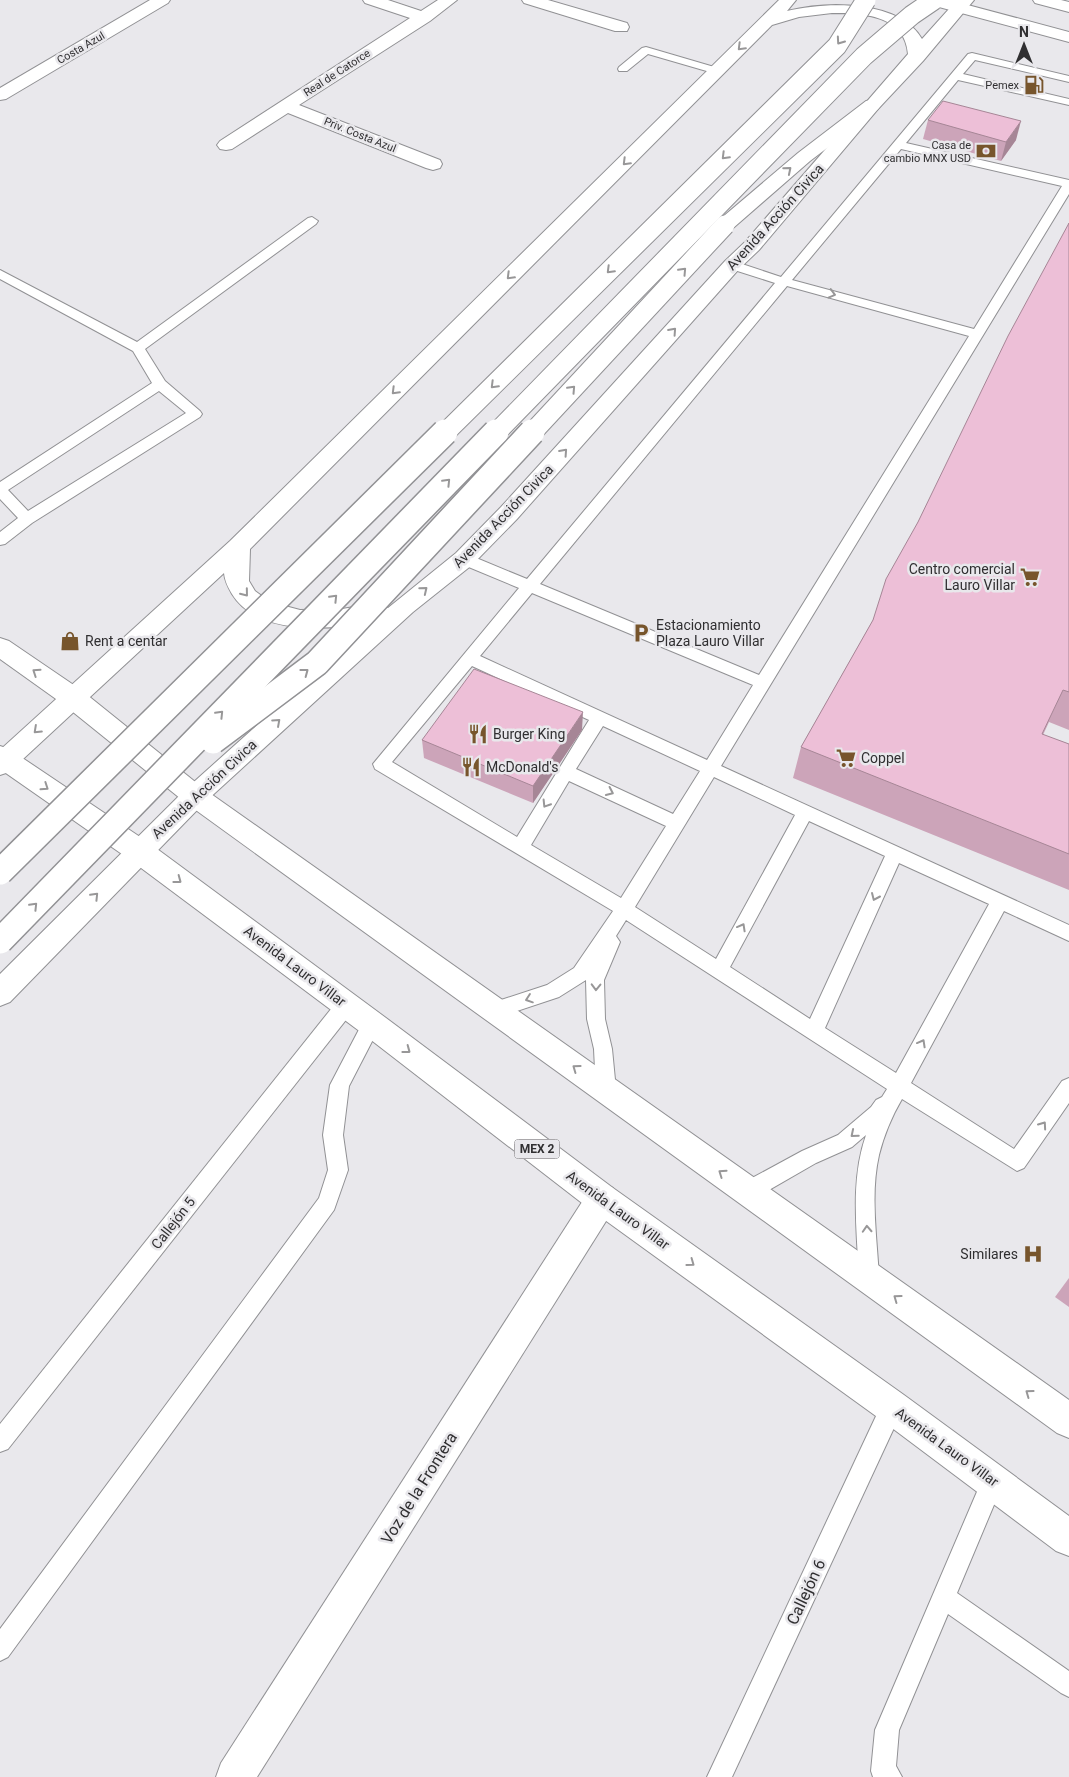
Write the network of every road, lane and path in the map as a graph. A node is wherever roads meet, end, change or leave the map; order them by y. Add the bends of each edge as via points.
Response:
1 (162, 0) edge
2 (371, 0) edge
3 (449, 0) edge
4 (530, 0) edge
5 (788, 0) edge
6 (866, 0) edge
7 (930, 0) edge
8 (934, 0) edge
9 (1041, 0) edge
10 (957, 3) edge
11 (1069, 7) edge
12 (424, 17) junction
13 (766, 22) junction
14 (621, 27) dead end
15 (1069, 37) edge
16 (917, 56) junction
17 (623, 69) dead end
18 (717, 71) junction
19 (958, 75) junction
20 (1069, 81) edge
21 (0, 96) edge
22 (1069, 101) edge
23 (872, 105) junction
24 (286, 106) junction
25 (226, 145) dead end
26 (899, 145) junction
27 (433, 164) dead end
28 (312, 221) dead end
29 (732, 265) junction
30 (0, 274) edge
31 (785, 282) junction
32 (978, 334) junction
33 (138, 348) junction
34 (160, 384) junction
35 (0, 490) edge
36 (27, 519) junction
37 (0, 540) edge
38 (238, 547) junction
39 (464, 559) junction
40 (530, 586) junction
41 (405, 606) junction
42 (0, 647) edge
43 (470, 658) junction
44 (763, 683) junction
45 (72, 697) junction
46 (599, 718) junction
47 (2, 760) edge
48 (710, 769) junction
49 (566, 772) junction
50 (140, 796) junction
51 (195, 796) junction
52 (805, 812) junction
53 (677, 823) junction
54 (520, 847) junction
55 (140, 851) junction
56 (895, 853) junction
57 (0, 872) edge
58 (1000, 902) junction
59 (624, 909) junction
60 (1069, 932) edge
61 (0, 942) edge
62 (719, 970) junction
63 (0, 994) edge
64 (346, 1005) junction
65 (496, 1010) junction
66 (372, 1024) junction
67 (814, 1031) junction
68 (898, 1086) junction
69 (1069, 1087) edge
70 (606, 1090) junction
71 (748, 1191) junction
72 (602, 1199) junction
73 (869, 1278) junction
74 (892, 1407) junction
75 (1069, 1421) edge
76 (0, 1441) edge
77 (993, 1480) junction
78 (1069, 1538) edge
79 (945, 1598) junction
80 (0, 1649) edge
81 (1069, 1685) edge
82 (235, 1777) edge
83 (720, 1777) edge
84 (890, 1777) edge

1 - 21 main road, Costa Azul
2 - 12 main road
3 - 12 main road, Real de Catorce
4 - 14 main road
5 - 13 main road
6 -> 57 main road, bridge via 837,46
7 - 10 main road
50 -> 8 main road, bridge via 857,63
9 - 11 main road
10 - 15 main road
10 - 16 main road, Avenida Acción Civica
12 - 24 main road, Real de Catorce
13 - 16 main road via 819,7 867,7 888,14 907,27 916,42
13 -> 18 main road
16 - 23 main road, Avenida Acción Civica
17 - 18 lane via 646,50
18 -> 38 main road
19 - 20 lane via 972,56
19 - 22 lane
19 - 26 lane
23 - 29 main road, Avenida Acción Civica via 752,246
50 -> 23 main road, bridge via 317,663 725,225 804,157
24 - 25 main road, Real de Catorce
24 - 27 main road, Priv. Costa Azul
26 - 31 lane
26 - 32 lane via 1069,184
28 - 33 lane
29 - 31 lane
39 -> 29 main road, Avenida Acción Civica
30 - 33 lane
31 -> 32 lane
31 - 40 lane
32 - 44 lane
33 - 34 lane
34 - 35 lane
34 - 36 lane via 195,414
35 - 36 lane
36 - 37 lane
38 -> 41 main road via 236,580 243,595 282,615 306,620 331,620
38 - 45 main road
39 - 40 lane
41 -> 39 main road, Avenida Acción Civica
40 - 43 lane
40 - 44 lane
51 -> 41 main road, Avenida Acción Civica
45 -> 42 main road
43 - 46 lane
43 - 54 lane via 381,764
44 - 48 lane
45 -> 47 main road, MEX 2
45 - 51 main road
46 - 48 lane
46 - 49 lane
47 -> 55 main road, Avenida Lauro Villar / MEX 2
48 - 52 lane
48 - 53 lane
49 -> 53 lane
49 -> 54 lane
61 -> 50 main road, bridge
51 - 55 main road, Avenida Acción Civica
51 - 65 main road
52 - 56 lane
62 -> 52 lane
53 - 59 lane
54 - 59 lane
63 -> 55 main road, Avenida Acción Civica
55 -> 64 main road, Avenida Lauro Villar / MEX 2
56 - 58 lane
56 -> 67 lane
58 - 60 lane
68 -> 58 lane
59 - 62 lane
59 -> 65 lane via 580,974 553,991
59 -> 70 lane via 595,980 596,1019 603,1049
62 - 67 lane
64 - 66 main road, Avenida Lauro Villar / MEX 2
64 - 76 lane, Callejón 5
70 -> 65 main road
66 -> 72 main road, Avenida Lauro Villar / MEX 2
66 - 80 lane via 340,1085 334,1135 338,1170 327,1203
67 - 68 lane
68 -> 69 lane via 1017,1162
68 -> 71 lane via 878,1113 845,1141
73 -> 68 lane via 865,1197 869,1156 883,1115
71 -> 70 main road
71 - 73 main road
72 -> 74 main road, Avenida Lauro Villar / MEX 2
72 - 82 main road, Voz de la Frontera
75 -> 73 main road
74 - 77 main road, Avenida Lauro Villar / MEX 2
74 - 83 lane, Callejón 6
77 - 78 main road, Avenida Lauro Villar / MEX 2
77 - 79 lane
79 - 81 lane
79 - 84 lane via 887,1730 883,1771

